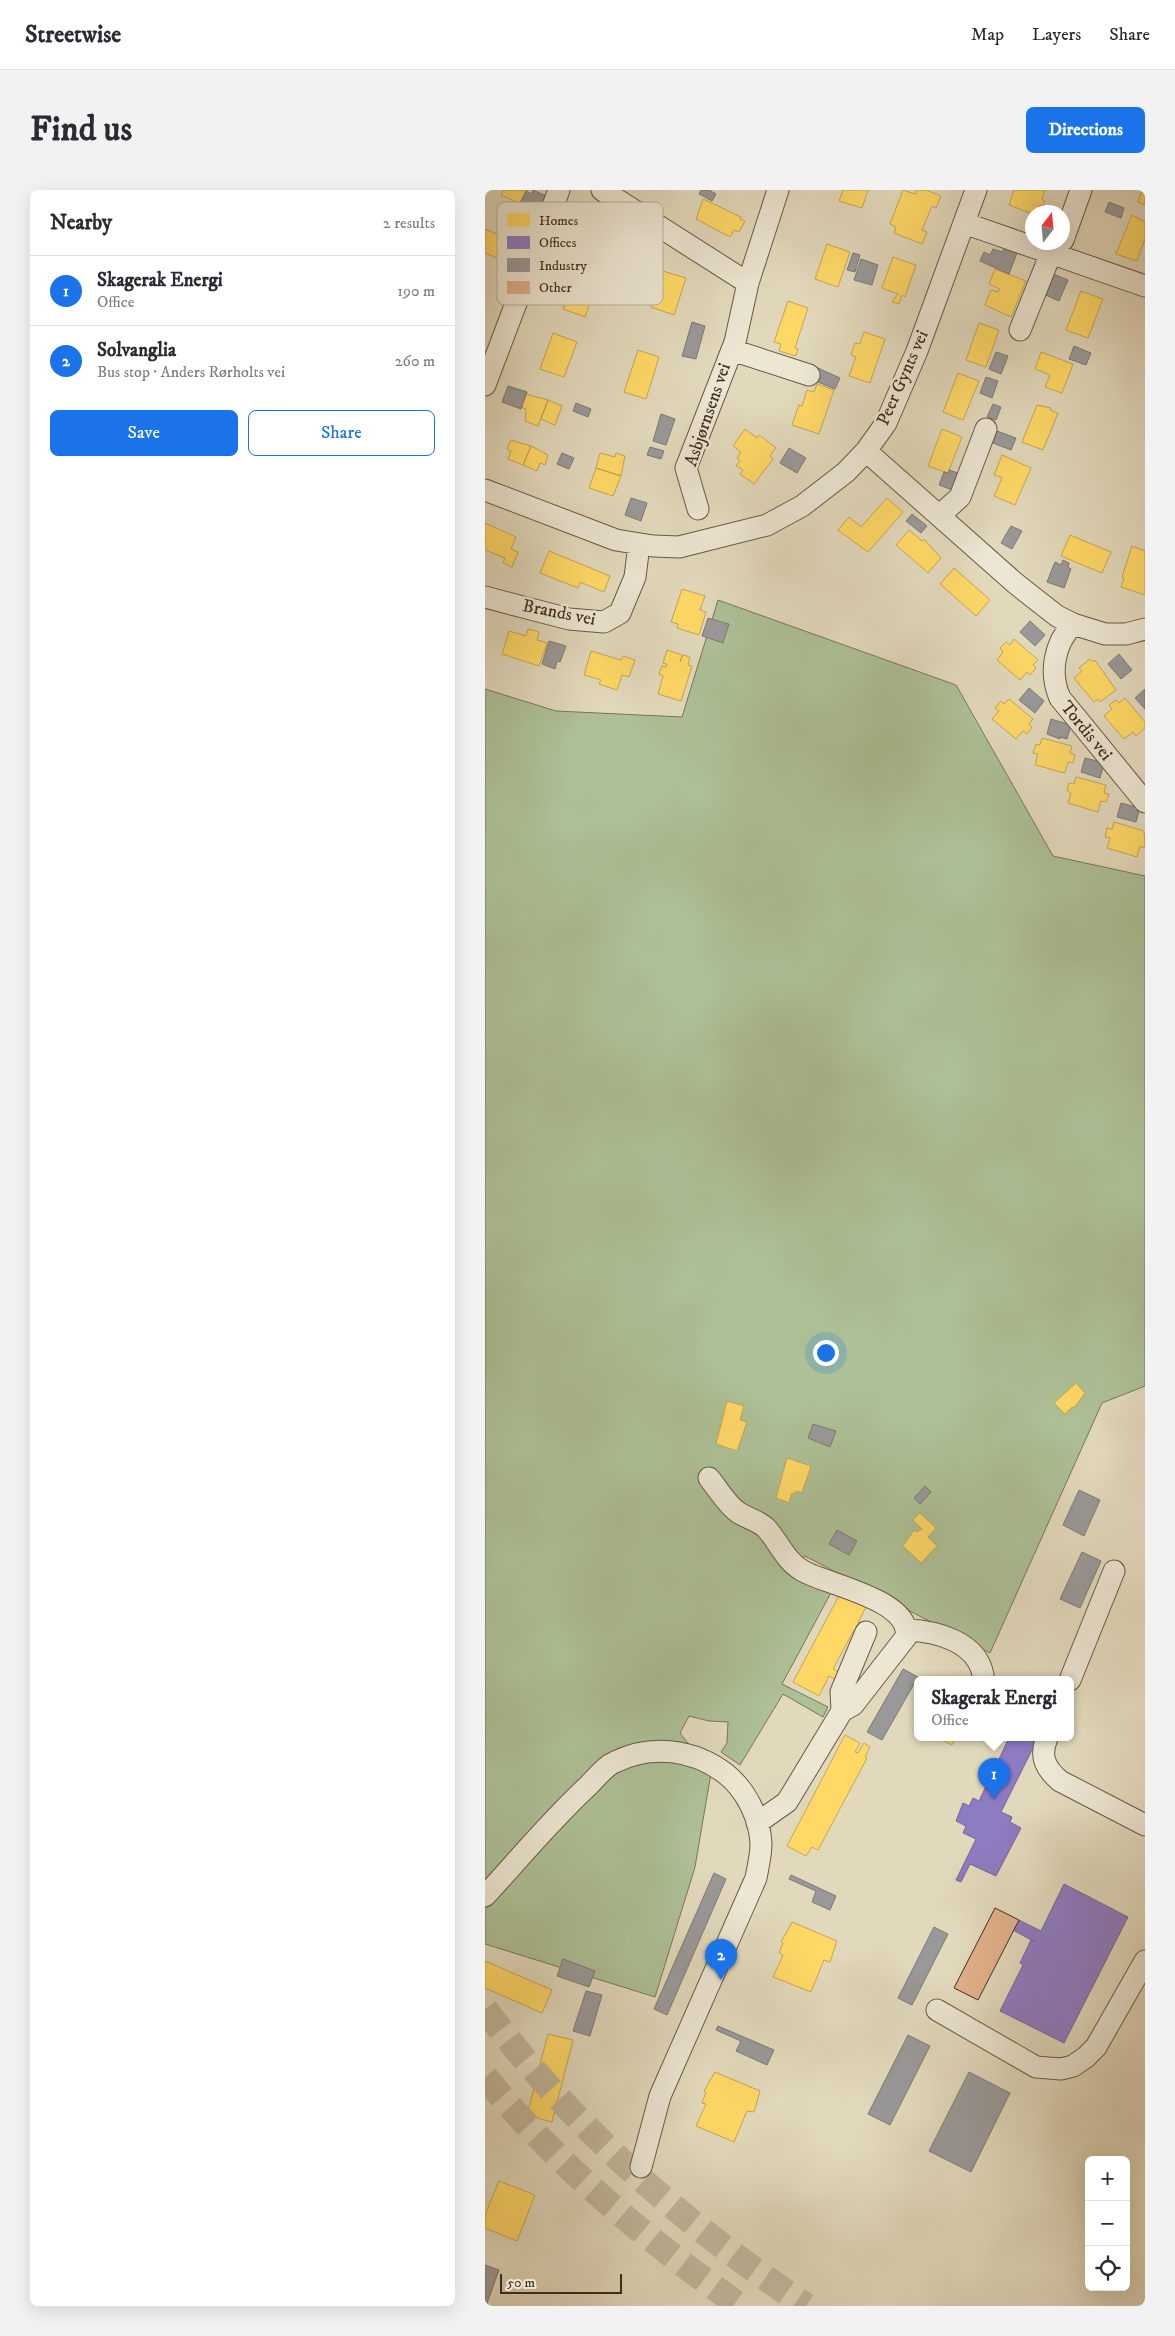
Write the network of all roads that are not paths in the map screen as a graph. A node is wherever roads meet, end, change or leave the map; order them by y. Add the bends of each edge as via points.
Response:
1 (559, 190) edge
2 (602, 190) edge
3 (779, 190) edge
4 (976, 190) edge
5 (1081, 190) edge
6 (554, 202) edge
7 (621, 202) edge
8 (1070, 218) edge
9 (964, 223) junction
10 (663, 229) edge
11 (1025, 239) edge
12 (1057, 250) edge
13 (1063, 250) edge
14 (748, 283) junction
15 (1145, 286) edge
16 (515, 305) edge
17 (1020, 330) dead end
18 (731, 350) junction
19 (809, 375) dead end
20 (485, 385) edge
21 (985, 428) dead end
22 (866, 451) junction
23 (485, 490) edge
24 (698, 509) dead end
25 (941, 515) junction
26 (639, 545) junction
27 (485, 597) edge
28 (1073, 624) junction
29 (1143, 636) edge
30 (1145, 802) edge
31 (709, 1478) dead end
32 (1113, 1572) dead end
33 (907, 1630) junction
34 (866, 1632) dead end
35 (983, 1675) dead end
36 (1072, 1676) edge
37 (842, 1711) junction
38 (1046, 1741) edge
39 (757, 1823) junction
40 (1145, 1825) edge
41 (485, 1896) edge
42 (1145, 1961) edge
43 (937, 2010) dead end
44 (641, 2167) dead end

1 - 6 street
2 - 7 street
3 - 14 street, Asbjørnsens vei
4 - 9 street, Peer Gynts vei
5 - 8 street
9 - 11 street
9 - 22 street, Peer Gynts vei via 895,403
10 - 14 street
12 - 17 street
13 - 15 street
14 - 18 street, Asbjørnsens vei
16 - 20 street
18 - 19 street, Asbjørnsens vei
18 - 24 street, Asbjørnsens vei via 686,468
21 - 25 street via 960,497
22 - 25 street
22 - 26 street, Peer Gynts vei via 846,472 802,506 767,525 679,547
23 - 26 street, Peer Gynts vei via 573,525
25 - 28 street via 1015,583 1057,616
26 - 27 street, Brands vei via 635,577 620,613 604,622 569,619
28 - 29 street via 1105,634
28 - 30 street, Tordis vei via 1059,645 1055,686 1060,698
31 - 33 street via 737,1512 765,1527 783,1553 803,1571 876,1601 902,1618
32 - 36 street
33 - 35 street via 922,1630 963,1645 978,1659
33 - 37 street via 906,1637 853,1705
34 - 37 street via 841,1692
37 - 39 street via 787,1802
38 - 40 street via 1043,1758 1049,1771 1060,1781
39 - 41 street via 752,1807 740,1789 715,1766 698,1757 671,1751 635,1754 606,1768
39 - 44 street via 761,1844 756,1878 660,2096
42 - 43 street via 1097,2046 1073,2066 1061,2069 1037,2067

